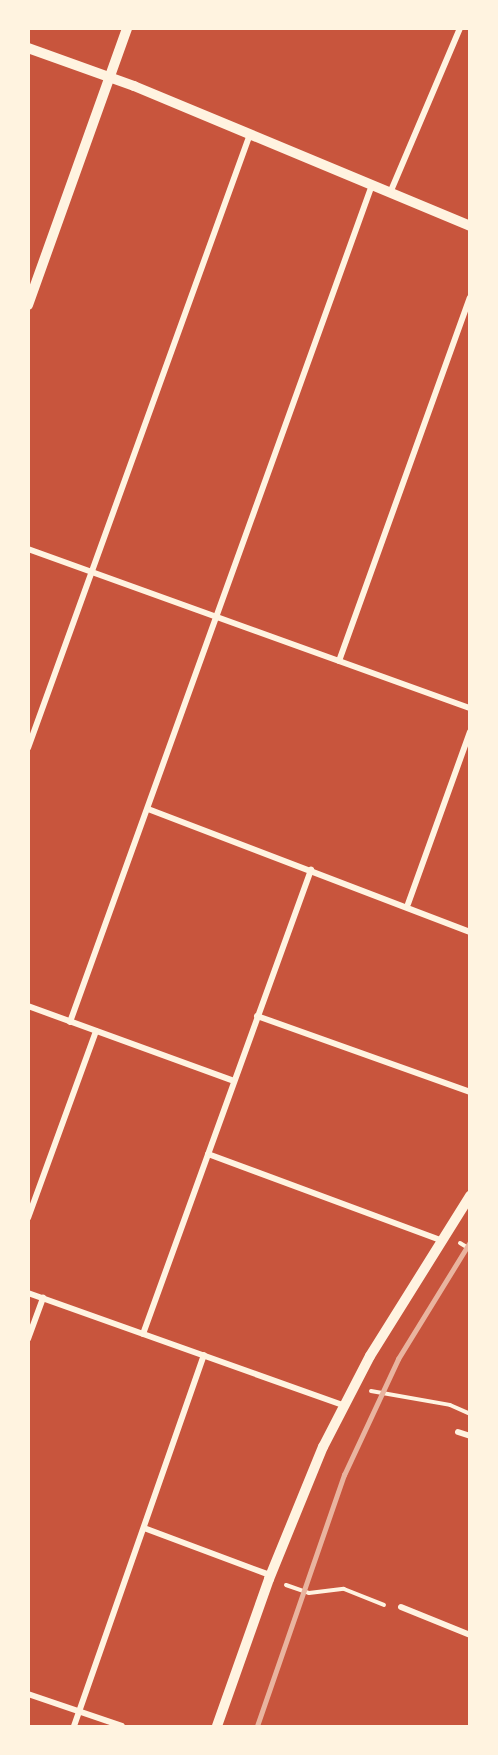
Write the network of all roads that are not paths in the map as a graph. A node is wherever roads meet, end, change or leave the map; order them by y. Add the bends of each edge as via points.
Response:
1 (127, 28) edge
2 (460, 28) edge
3 (28, 48) edge
4 (110, 77) junction
5 (250, 134) junction
6 (372, 185) junction
7 (390, 193) junction
8 (470, 226) edge
9 (470, 298) edge
10 (28, 304) edge
11 (28, 549) edge
12 (92, 572) junction
13 (218, 617) junction
14 (339, 661) junction
15 (470, 708) edge
16 (470, 732) edge
17 (28, 748) edge
18 (148, 810) junction
19 (311, 869) junction
20 (408, 904) junction
21 (470, 932) edge
22 (28, 1006) edge
23 (257, 1016) junction
24 (70, 1022) junction
25 (96, 1030) junction
26 (234, 1081) junction
27 (470, 1092) edge
28 (208, 1154) junction
29 (470, 1196) edge
30 (28, 1218) edge
31 (440, 1240) junction
32 (28, 1293) edge
33 (43, 1298) junction
34 (143, 1334) junction
35 (28, 1339) edge
36 (204, 1355) junction
37 (343, 1405) junction
38 (458, 1432) dead end
39 (470, 1436) edge
40 (144, 1528) junction
41 (269, 1577) junction
42 (402, 1608) road end
43 (470, 1635) edge
44 (28, 1694) edge
45 (79, 1712) junction
46 (74, 1726) edge
47 (122, 1726) edge
48 (217, 1726) edge

1 - 4 street
2 - 7 street
3 - 4 street
4 - 5 street
4 - 10 street
5 - 6 street
5 - 12 street
6 - 7 street
6 - 13 street
7 - 8 street
9 - 14 street
11 - 12 street
12 - 13 street
12 - 17 street
13 - 14 street
13 - 18 street
14 - 15 street
16 - 20 street
18 - 19 street
18 - 24 street
19 - 20 street
19 - 23 street
20 - 21 street
22 - 24 street
23 - 26 street
23 - 27 street
24 - 25 street
25 - 26 street
25 - 30 street
26 - 28 street
28 - 31 street
28 - 34 street
29 - 31 street
31 - 37 street
32 - 33 street
33 - 34 street
33 - 35 street
34 - 36 street
36 - 37 street
36 - 40 street
37 - 41 street
38 - 39 street
40 - 41 street
40 - 45 street
41 - 48 street
42 - 43 street
44 - 45 street
45 - 46 street
45 - 47 street

